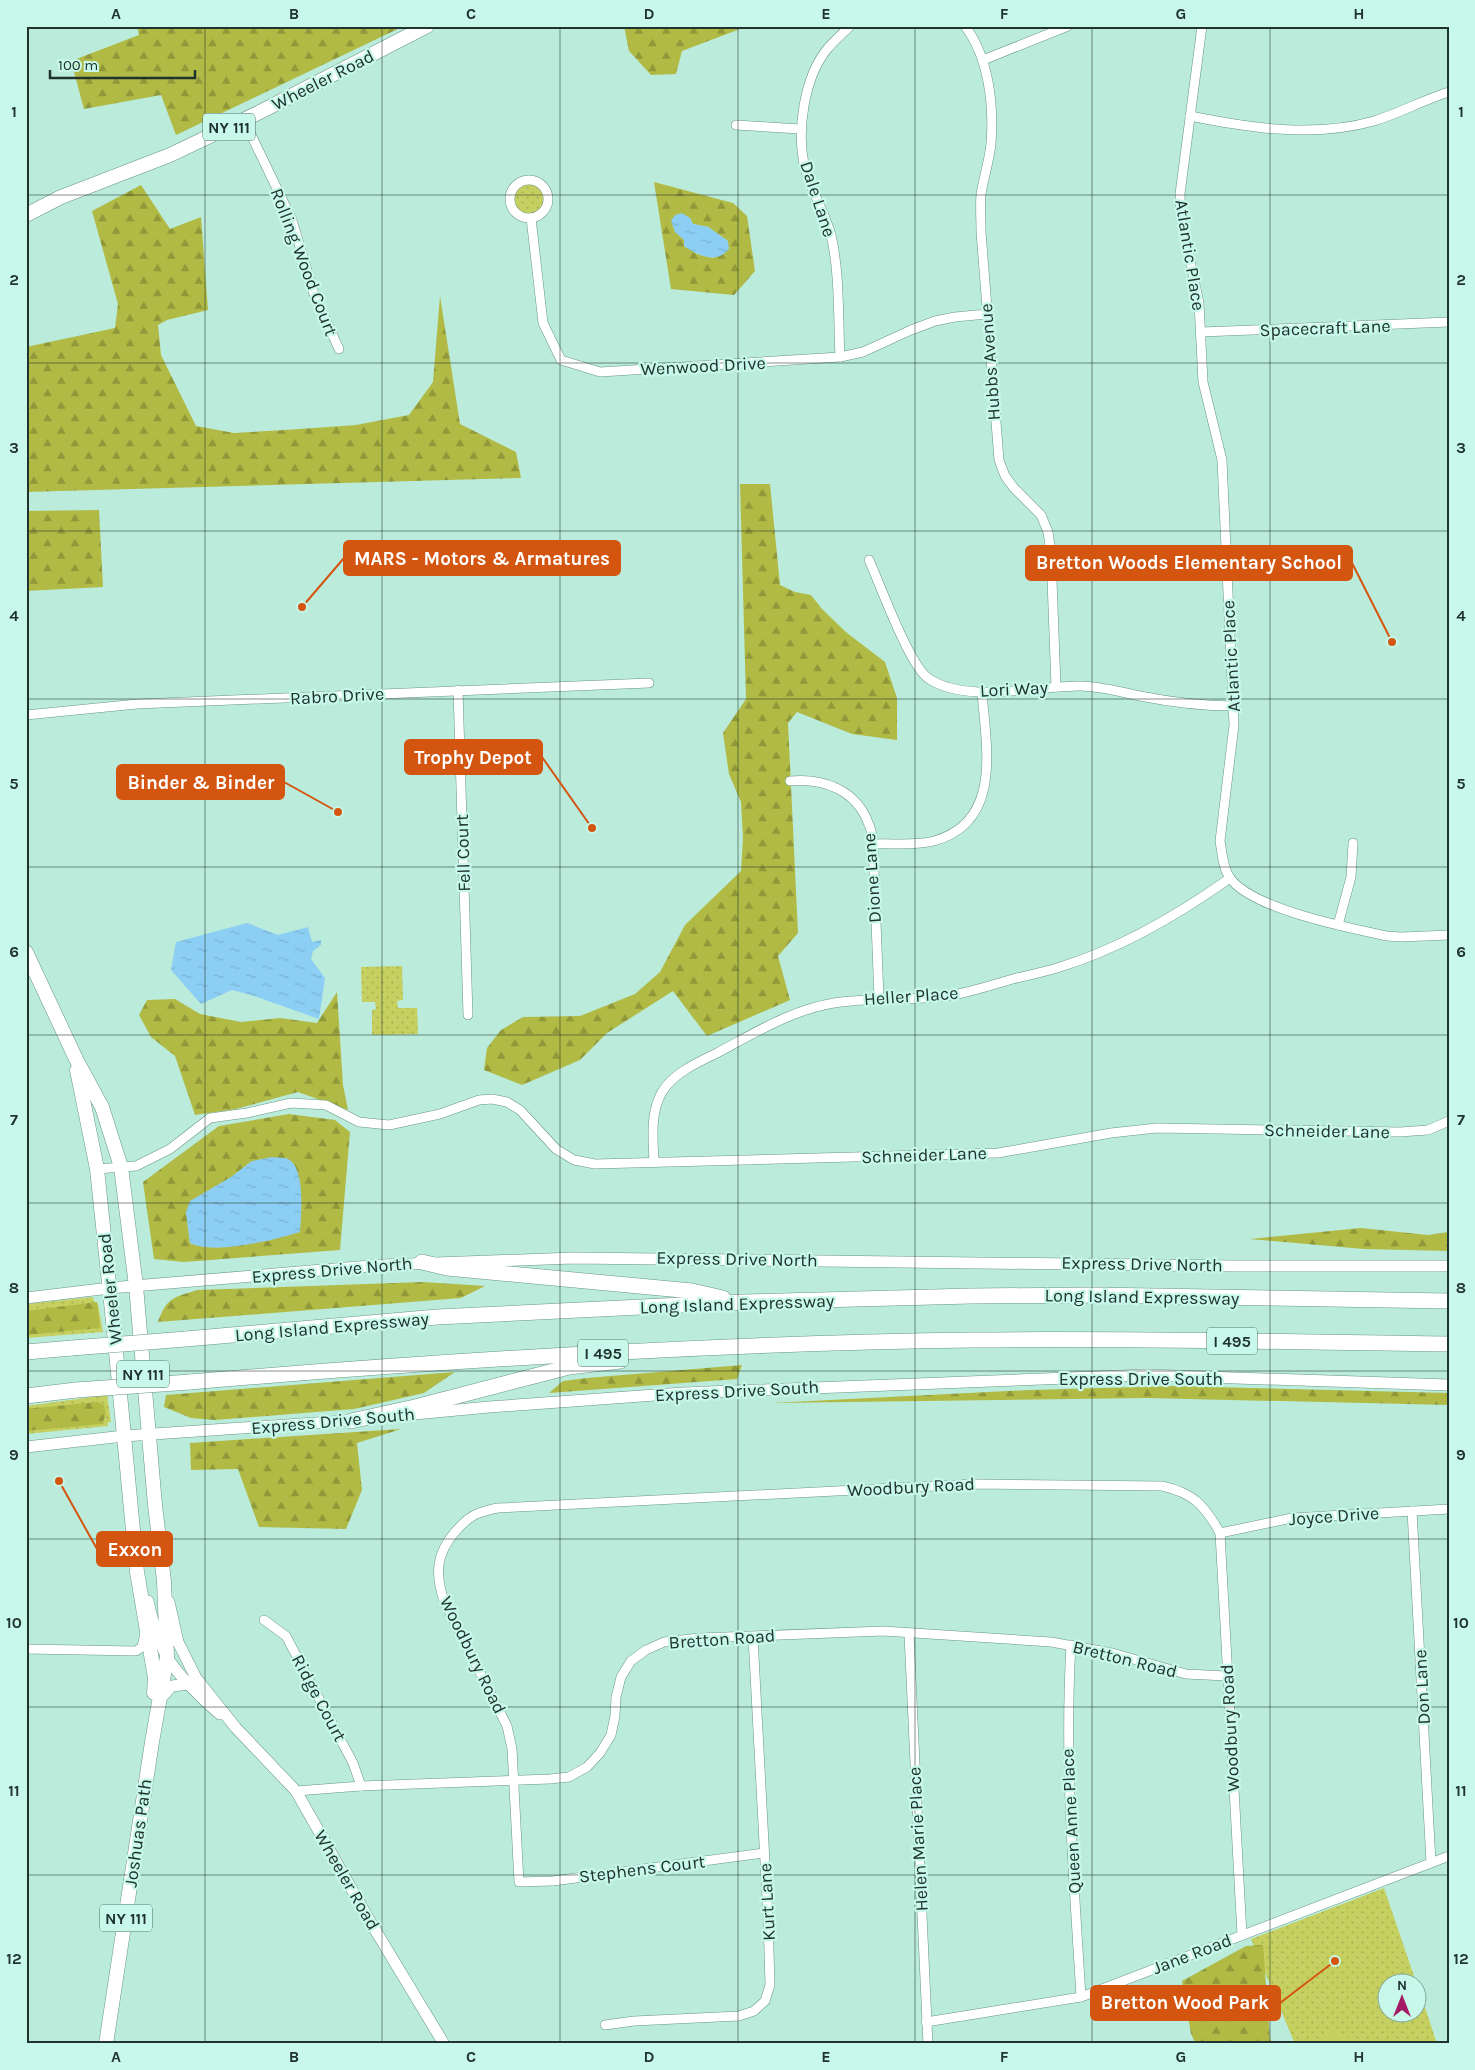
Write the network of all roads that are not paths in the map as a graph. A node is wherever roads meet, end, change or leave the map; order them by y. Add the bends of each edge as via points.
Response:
1 (427, 26) edge
2 (850, 26) edge
3 (965, 26) edge
4 (1068, 26) edge
5 (1202, 26) edge
6 (983, 60) junction
7 (1449, 92) edge
8 (1190, 116) junction
9 (244, 120) junction
10 (736, 125) dead end
11 (800, 129) junction
12 (26, 215) edge
13 (531, 218) junction
14 (987, 314) junction
15 (1449, 322) edge
16 (1201, 332) junction
17 (339, 349) dead end
18 (840, 357) junction
19 (869, 560) dead end
20 (648, 683) dead end
21 (1056, 687) junction
22 (458, 690) junction
23 (982, 692) junction
24 (1234, 706) junction
25 (26, 715) edge
26 (790, 781) dead end
27 (1353, 843) dead end
28 (873, 844) junction
29 (1230, 878) junction
30 (1338, 925) junction
31 (1449, 935) edge
32 (26, 952) edge
33 (879, 999) junction
34 (468, 1015) dead end
35 (76, 1059) junction
36 (1449, 1121) edge
37 (654, 1162) junction
38 (121, 1167) junction
39 (97, 1169) junction
40 (422, 1262) junction
41 (1449, 1266) edge
42 (136, 1286) junction
43 (110, 1288) junction
44 (26, 1298) edge
45 (1449, 1300) edge
46 (744, 1302) junction
47 (1449, 1344) edge
48 (671, 1348) junction
49 (26, 1352) edge
50 (1449, 1385) edge
51 (26, 1396) edge
52 (351, 1421) junction
53 (149, 1435) junction
54 (124, 1436) junction
55 (26, 1447) edge
56 (130, 1505) junction
57 (1449, 1509) edge
58 (1412, 1511) junction
59 (1220, 1533) junction
60 (164, 1581) junction
61 (264, 1620) dead end
62 (147, 1628) junction
63 (909, 1634) junction
64 (753, 1637) junction
65 (1071, 1645) junction
66 (26, 1649) edge
67 (167, 1657) junction
68 (1226, 1676) junction
69 (189, 1684) junction
70 (159, 1700) junction
71 (236, 1728) junction
72 (152, 1742) junction
73 (513, 1779) junction
74 (362, 1786) junction
75 (296, 1790) junction
76 (764, 1853) junction
77 (1449, 1856) edge
78 (1431, 1863) junction
79 (519, 1882) joint
80 (1242, 1935) junction
81 (1081, 1997) junction
82 (926, 2022) junction
83 (605, 2025) dead end
84 (106, 2044) edge
85 (444, 2044) edge
86 (928, 2044) edge

1 - 9 main road, Wheeler Road / NY 111
2 - 11 street, Dale Lane via 828,49 814,74
3 - 6 street, Hubbs Avenue
4 - 6 street
5 - 8 street, Atlantic Place
6 - 14 street, Hubbs Avenue via 992,116 991,144 980,205
7 - 8 street via 1372,122 1315,131 1266,128
8 - 16 street, Atlantic Place via 1180,218 1195,282
9 - 12 main road, Wheeler Road / NY 111 via 170,155 61,197
9 - 17 street, Rolling Wood Court via 292,220 314,294
10 - 11 street
11 - 18 street, Dale Lane via 806,169 827,220 835,257
13 - 13 street via 543,212 548,200 539,183 526,180 512,190 510,202 520,216
13 - 18 street, Wenwood Drive via 543,323 561,360 600,372
14 - 18 street, Wenwood Drive via 934,321 863,352
14 - 21 street, Hubbs Avenue via 999,460 1005,476 1041,515 1048,532
15 - 16 street, Spacecraft Lane
16 - 24 street, Atlantic Place via 1203,382 1222,460
19 - 23 street, Lori Way via 913,660 926,677 942,686
20 - 22 street, Rabro Drive
21 - 23 street, Lori Way
21 - 24 street, Lori Way via 1103,688 1185,703
22 - 25 street, Rabro Drive via 137,704
22 - 34 street, Fell Court
23 - 28 street via 987,777 982,799 971,819 954,833 934,841
24 - 29 street, Atlantic Place via 1220,841
26 - 28 street, Dione Lane via 822,782 848,796 858,805 869,824
27 - 30 street via 1351,876
28 - 33 street, Dione Lane
29 - 30 street via 1252,897 1271,906
29 - 33 street, Heller Place via 1194,904 1149,929 1060,967 960,994
30 - 31 street via 1401,938
32 - 35 main road, Wheeler Road / NY 111
33 - 37 street, Heller Place via 833,1003 783,1018 676,1076 663,1090 656,1108 652,1126
35 - 38 main road, Wheeler Road / NY 111 via 102,1107
35 - 39 main road, Wheeler Road / NY 111
36 - 37 street, Schneider Lane via 1428,1130 1400,1132 1157,1128 998,1152
37 - 38 street, Schneider Lane via 595,1164 574,1160 556,1149 520,1110 507,1102 492,1099 389,1125 359,1122 326,1105 290,1103 210,1118 170,1148 136,1166
38 - 39 street, Schneider Lane
38 - 42 main road, Wheeler Road / NY 111
39 - 43 main road, Wheeler Road / NY 111
40 - 41 main road, Express Drive North via 573,1258
40 - 42 main road, Express Drive North
40 - 46 highway via 447,1268 692,1291
42 - 43 main road, Express Drive North
42 - 53 main road, Wheeler Road / NY 111
43 - 44 main road, Express Drive North
43 - 54 main road, Wheeler Road / NY 111
45 - 46 highway, Long Island Expressway via 1094,1295
46 - 49 highway, Long Island Expressway, bridge via 437,1318
47 - 48 highway, I 495 via 1094,1339
48 - 51 highway, I 495, bridge via 431,1363
48 - 52 highway via 630,1360 569,1367
50 - 52 main road, Express Drive South via 1146,1376 683,1393 489,1406
52 - 53 main road, Express Drive South
53 - 54 main road, Express Drive South
53 - 60 main road, Wheeler Road / NY 111
54 - 55 main road, Express Drive South
54 - 56 main road, Wheeler Road / NY 111
56 - 62 main road, Joshuas Path / NY 111
56 - 67 main road, Wheeler Road via 151,1614
57 - 58 street, Joyce Drive
58 - 59 street, Joyce Drive via 1292,1518
58 - 78 street, Don Lane
59 - 68 street, Woodbury Road
59 - 73 street, Woodbury Road via 1209,1513 1195,1499 1180,1490 1162,1486 975,1484 498,1508 477,1513 445,1544 439,1563 439,1585 507,1726
60 - 67 main road, Joshuas Path / NY 111
60 - 71 main road, Wheeler Road via 178,1642 196,1678
61 - 74 street, Ridge Court via 286,1636
62 - 66 street via 142,1646 136,1651
62 - 72 main road, Joshuas Path / NY 111 via 155,1678
63 - 64 street, Bretton Road via 874,1631
63 - 65 street, Bretton Road
63 - 82 street, Helen Marie Place
64 - 73 street, Bretton Road via 664,1642 646,1650 631,1661 621,1677 611,1735 587,1767 569,1776
64 - 76 street, Kurt Lane
65 - 68 street, Bretton Road via 1186,1674
65 - 81 street, Queen Anne Place via 1068,1759
67 - 69 main road, Wheeler Road
67 - 70 main road, Joshuas Path / NY 111
68 - 80 street, Woodbury Road
69 - 70 main road via 172,1686
69 - 71 main road, Wheeler Road
70 - 72 main road, Joshuas Path / NY 111
71 - 75 main road, Wheeler Road
72 - 84 main road, Joshuas Path / NY 111
73 - 74 street, Bretton Road
73 - 79 street, Woodbury Road
74 - 75 street, Bretton Road
75 - 85 main road, Wheeler Road
76 - 79 street, Stephens Court via 553,1881
76 - 83 street, Kurt Lane via 770,1985 764,2001 754,2011 739,2016
77 - 78 street, Jane Road
78 - 80 street, Jane Road
80 - 81 street, Jane Road
81 - 82 street, Jane Road
82 - 86 street, Helen Marie Place

